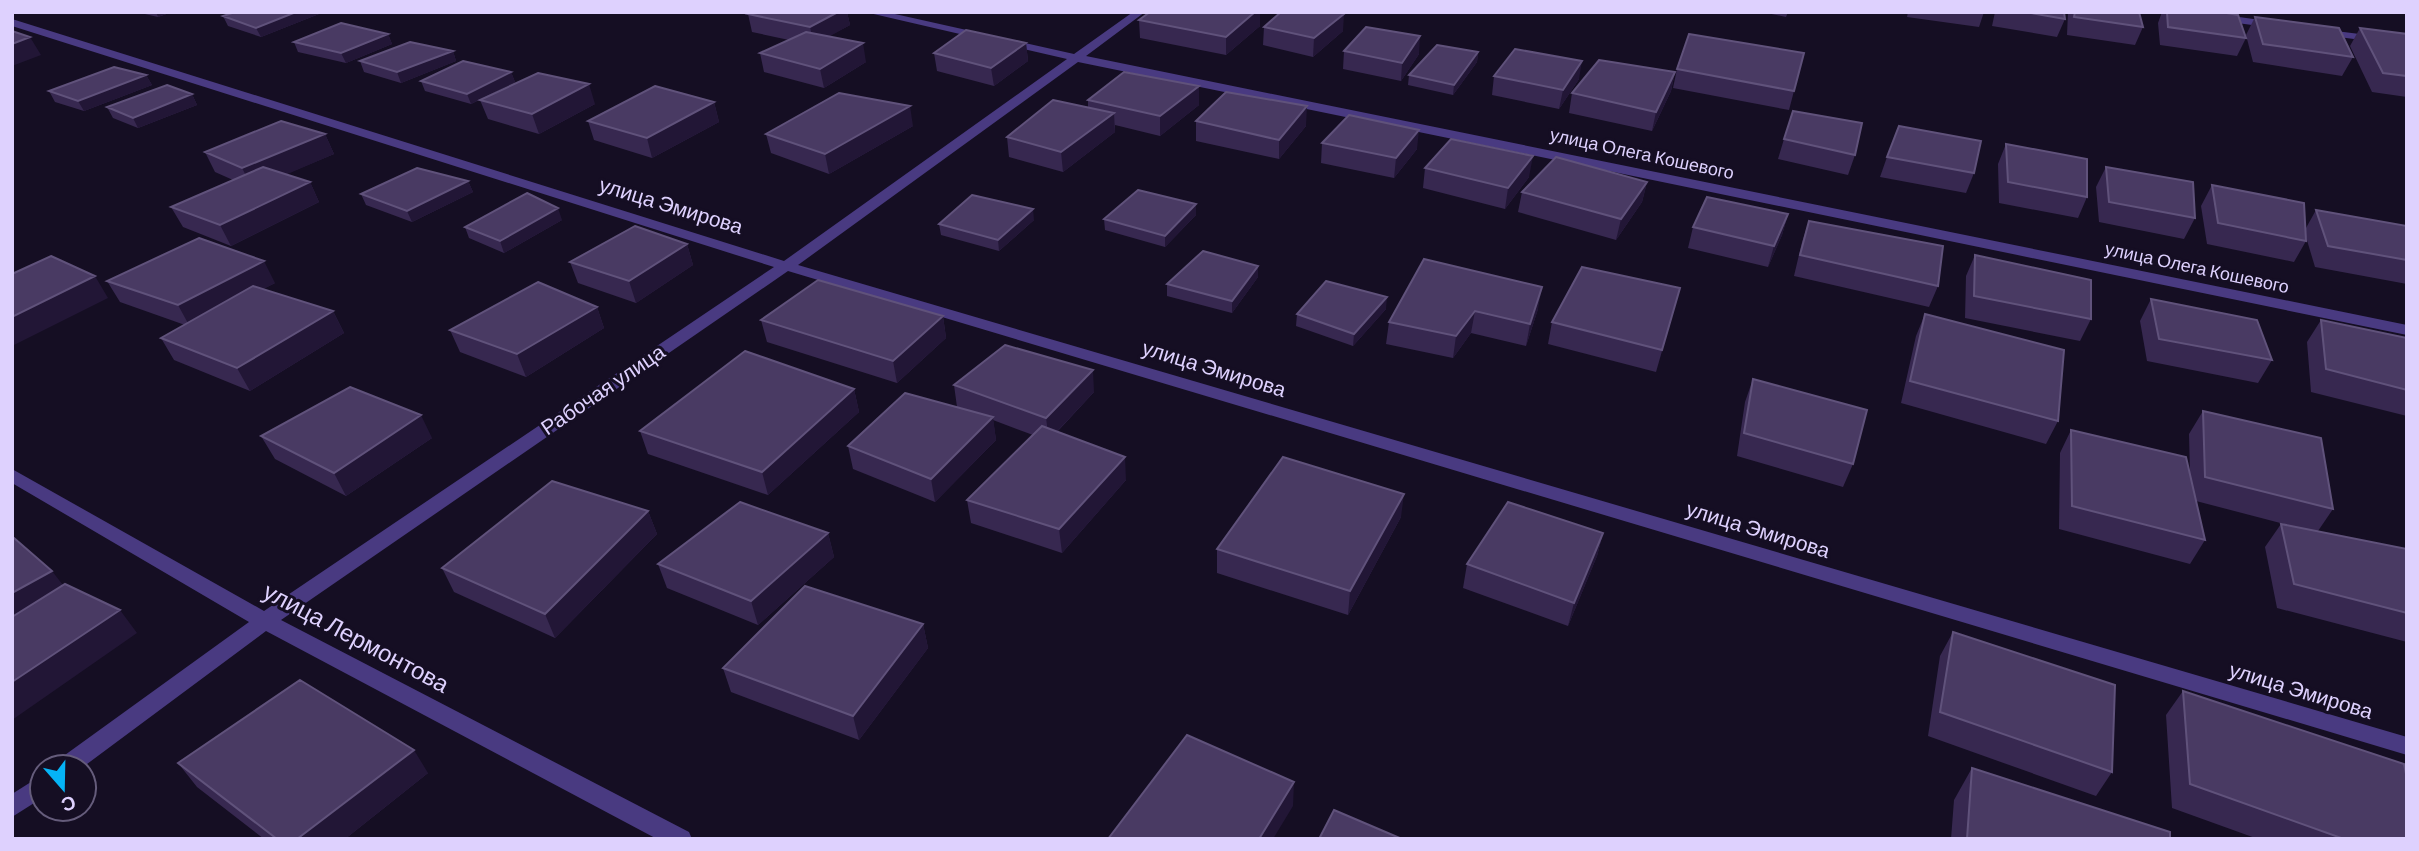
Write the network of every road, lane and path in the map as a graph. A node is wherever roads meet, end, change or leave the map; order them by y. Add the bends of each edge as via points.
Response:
1 (26, 12) edge
2 (870, 12) edge
3 (1140, 12) edge
4 (2176, 12) edge
5 (12, 17) edge
6 (12, 22) edge
7 (2284, 27) edge
8 (2312, 30) edge
9 (2407, 43) edge
10 (1077, 58) junction
11 (786, 265) junction
12 (2407, 331) edge
13 (12, 475) edge
14 (265, 621) junction
15 (2407, 746) edge
16 (85, 753) edge
17 (28, 795) edge
18 (12, 807) edge
19 (680, 839) edge

1 - 5 street
2 - 10 street, улица Олега Кошевого
3 - 10 street, Рабочая улица
4 - 7 street
6 - 11 street, улица Эмирова
8 - 9 street
10 - 11 street, Рабочая улица
10 - 12 street, улица Олега Кошевого
11 - 14 street, Рабочая улица
11 - 15 street, улица Эмирова
13 - 14 street, улица Лермонтова
14 - 16 street, Рабочая улица
14 - 19 street, улица Лермонтова
17 - 18 street

